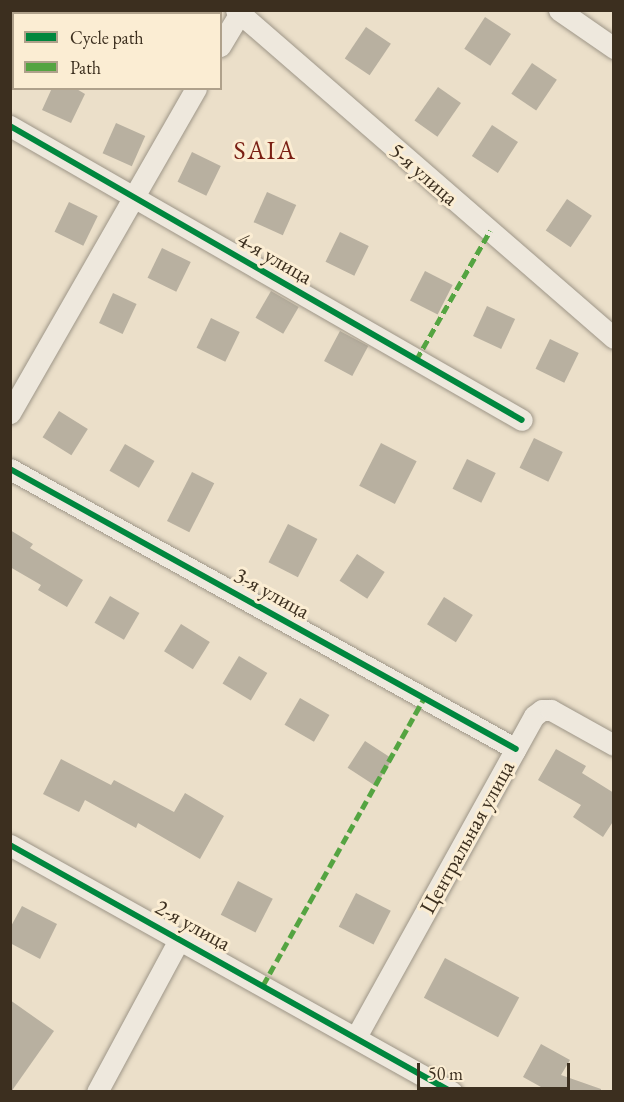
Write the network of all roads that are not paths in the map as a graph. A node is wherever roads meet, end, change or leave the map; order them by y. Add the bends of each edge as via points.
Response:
1 (559, 10) edge
2 (237, 12) edge
3 (222, 42) edge
4 (614, 48) edge
5 (195, 90) edge
6 (10, 126) edge
7 (134, 197) junction
8 (614, 338) edge
9 (10, 413) edge
10 (522, 420) dead end
11 (10, 469) edge
12 (614, 745) edge
13 (516, 749) junction
14 (10, 845) edge
15 (180, 938) junction
16 (356, 1037) junction
17 (97, 1092) edge
18 (452, 1092) edge

1 - 4 street
2 - 3 street
2 - 8 street, 5-я улица
5 - 7 street
6 - 7 street, 4-я улица
7 - 9 street
7 - 10 street, 4-я улица
11 - 13 street, 3-я улица
12 - 13 street, Центральная улица via 551,710 542,710 534,716
13 - 16 street, Центральная улица
14 - 15 street, 2-я улица
15 - 16 street, 2-я улица
15 - 17 street
16 - 18 street, 2-я улица

